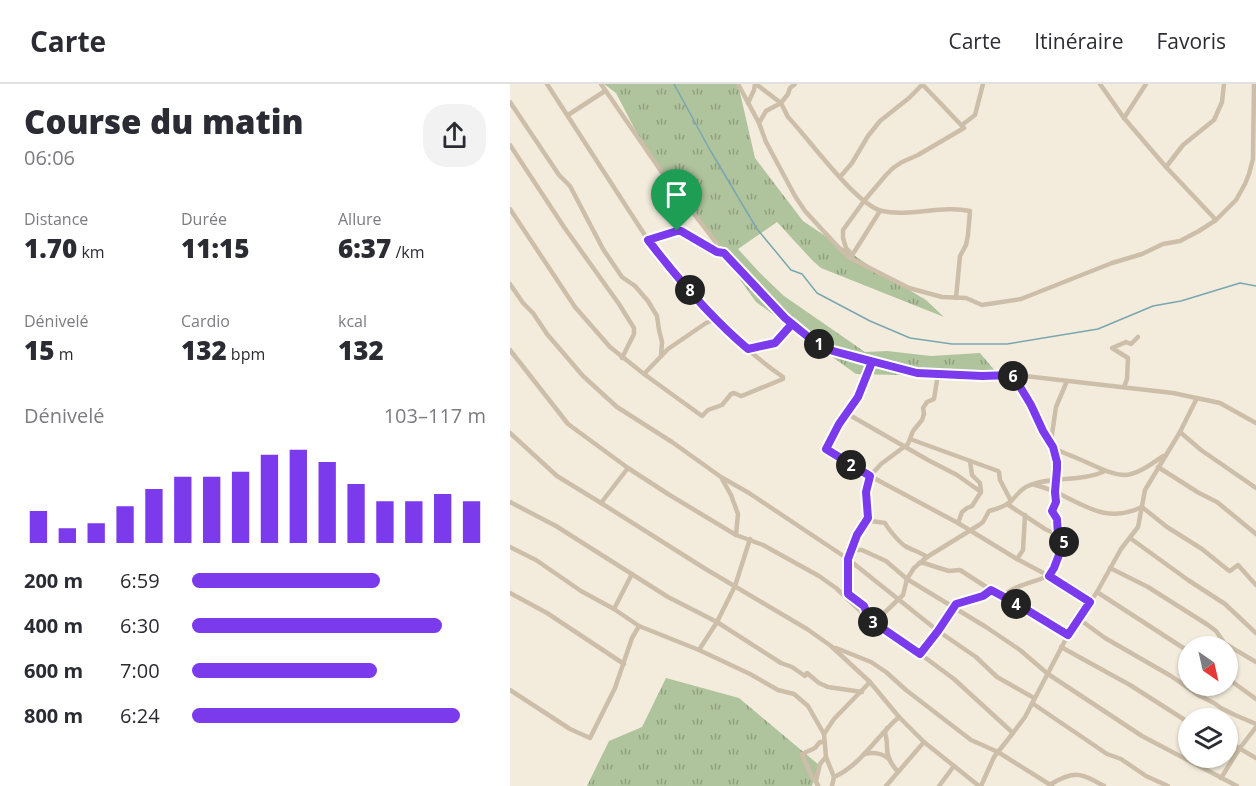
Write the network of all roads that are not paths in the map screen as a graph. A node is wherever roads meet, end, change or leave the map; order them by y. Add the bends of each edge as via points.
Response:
1 (547, 84) edge
2 (601, 84) edge
3 (738, 84) edge
4 (756, 84) edge
5 (795, 84) edge
6 (923, 84) edge
7 (983, 84) edge
8 (1100, 84) edge
9 (1146, 84) edge
10 (1224, 84) edge
11 (1254, 84) edge
12 (605, 91) junction
13 (510, 102) edge
14 (748, 103) junction
15 (781, 103) junction
16 (568, 115) junction
17 (1124, 118) junction
18 (759, 123) junction
19 (962, 125) junction
20 (510, 145) edge
21 (1166, 167) junction
22 (840, 177) junction
23 (864, 201) junction
24 (510, 209) edge
25 (880, 211) junction
26 (1216, 220) junction
27 (648, 240) junction
28 (724, 253) junction
29 (851, 256) junction
30 (510, 284) edge
31 (956, 298) junction
32 (717, 320) junction
33 (792, 324) junction
34 (1138, 337) dead end
35 (748, 349) junction
36 (510, 350) edge
37 (661, 356) junction
38 (622, 358) junction
39 (872, 362) junction
40 (644, 374) junction
41 (938, 374) junction
42 (1013, 375) junction
43 (1067, 381) junction
44 (1124, 387) junction
45 (1197, 398) junction
46 (846, 413) junction
47 (1256, 423) edge
48 (1180, 432) junction
49 (510, 433) edge
50 (910, 439) junction
51 (1052, 444) junction
52 (905, 447) junction
53 (1166, 455) junction
54 (970, 461) junction
55 (1158, 467) junction
56 (628, 468) junction
57 (1105, 471) junction
58 (870, 476) junction
59 (721, 477) junction
60 (1056, 480) junction
61 (1032, 485) junction
62 (1256, 488) edge
63 (981, 492) junction
64 (1055, 492) junction
65 (510, 502) edge
66 (601, 503) junction
67 (1009, 503) junction
68 (1142, 507) junction
69 (1025, 515) junction
70 (866, 522) junction
71 (958, 523) junction
72 (970, 530) junction
73 (1256, 534) edge
74 (736, 535) junction
75 (1058, 535) junction
76 (1130, 538) junction
77 (750, 539) junction
78 (510, 547) edge
79 (851, 550) junction
80 (927, 557) junction
81 (848, 559) junction
82 (1017, 559) junction
83 (919, 563) junction
84 (1110, 568) junction
85 (633, 574) junction
86 (1049, 576) junction
87 (907, 579) junction
88 (1256, 585) edge
89 (735, 586) junction
90 (991, 590) junction
91 (1097, 592) junction
92 (510, 593) edge
93 (1003, 597) junction
94 (899, 599) junction
95 (1090, 602) junction
96 (953, 606) junction
97 (614, 609) junction
98 (869, 619) junction
99 (1079, 619) junction
100 (717, 622) junction
101 (877, 625) junction
102 (639, 626) junction
103 (938, 631) junction
104 (1256, 633) edge
105 (1068, 635) junction
106 (1218, 636) edge
107 (1178, 645) edge
108 (831, 646) junction
109 (1061, 647) junction
110 (699, 650) junction
111 (1238, 653) edge
112 (920, 654) junction
113 (1256, 662) edge
114 (624, 664) junction
115 (1048, 674) junction
116 (870, 682) junction
117 (1238, 686) edge
118 (510, 690) edge
119 (862, 692) junction
120 (1256, 699) edge
121 (1033, 701) junction
122 (1178, 716) edge
123 (898, 717) junction
124 (1256, 725) edge
125 (886, 728) junction
126 (824, 734) junction
127 (1013, 734) junction
128 (825, 742) junction
129 (924, 742) junction
130 (1240, 748) junction
131 (998, 752) junction
132 (864, 754) junction
133 (826, 758) junction
134 (1256, 758) edge
135 (889, 759) junction
136 (954, 766) junction
137 (898, 772) junction
138 (834, 777) junction
139 (1221, 778) junction
140 (1052, 785) edge
141 (818, 786) edge
142 (832, 786) edge
143 (886, 786) edge
144 (939, 786) edge
145 (980, 786) edge
146 (1104, 786) edge
147 (1168, 786) edge
148 (1237, 786) edge

1 - 16 street
2 - 12 street
3 - 14 street
4 - 14 street
4 - 15 street
5 - 15 street
6 - 19 street
6 - 22 street via 880,121
7 - 19 street via 975,115
8 - 17 street
9 - 17 street
10 - 21 street via 1214,120 1183,145
11 - 26 street via 1251,167 1241,193
12 - 16 street
12 - 28 street
13 - 37 street via 570,186 622,277 635,286 657,316
14 - 18 street
15 - 18 street via 766,111
15 - 22 street via 788,117
16 - 27 street
17 - 21 street
18 - 29 street via 800,203 824,233
19 - 23 street via 964,128 893,168
20 - 38 street via 634,328
21 - 26 street
22 - 23 street
23 - 25 street
23 - 29 street via 843,230
24 - 38 street via 575,307
25 - 29 street
25 - 31 street via 970,211
26 - 31 street via 1179,241 1020,299 982,304
27 - 28 street via 681,231
27 - 32 street
28 - 33 street
29 - 31 street via 909,288
30 - 59 street via 547,334 617,407
32 - 35 street
32 - 37 street via 706,323
33 - 35 street via 775,343
33 - 39 street via 833,351
34 - 44 street via 1131,344 1112,348 1128,358
35 - 40 street via 783,379 741,396 731,394 722,405 703,416
36 - 56 street via 568,424
37 - 40 street
38 - 40 street
39 - 41 street
39 - 46 street via 858,397
41 - 42 street
41 - 50 street via 934,399 923,408 922,420
42 - 43 street
42 - 51 street
43 - 44 street
43 - 51 street via 1056,407
44 - 45 street
45 - 47 street via 1220,403
45 - 48 street
46 - 52 street
46 - 58 street via 826,449
48 - 53 street
48 - 62 street
49 - 66 street via 557,476
50 - 52 street
50 - 54 street
51 - 57 street via 1063,453
51 - 60 street
52 - 58 street
52 - 63 street
53 - 55 street
53 - 57 street via 1128,474
54 - 63 street
54 - 67 street via 999,472
55 - 68 street via 1144,490
55 - 73 street via 1217,502
56 - 66 street
56 - 74 street
57 - 60 street
58 - 70 street
58 - 71 street
59 - 74 street via 738,514
59 - 81 street
60 - 61 street
60 - 64 street
61 - 64 street
61 - 67 street
63 - 71 street via 972,506 962,512
64 - 68 street via 1099,513 1122,514
64 - 75 street via 1052,511
65 - 85 street
66 - 89 street
67 - 69 street
67 - 72 street via 989,511 983,522
68 - 76 street via 1138,527
68 - 88 street via 1228,570 1238,565
69 - 75 street
69 - 82 street via 1023,550
70 - 79 street
70 - 80 street via 885,523 903,545
71 - 72 street
72 - 80 street
72 - 82 street
74 - 77 street
75 - 86 street via 1065,539
76 - 84 street
76 - 104 street via 1225,604
77 - 89 street
77 - 98 street via 819,576
78 - 97 street
79 - 81 street
79 - 87 street via 862,550 886,561
80 - 83 street
81 - 94 street
81 - 98 street via 848,594 864,606
82 - 86 street
83 - 87 street
83 - 90 street via 960,570
84 - 91 street
84 - 106 street via 1196,616
85 - 97 street
85 - 100 street
86 - 93 street
86 - 95 street
87 - 94 street
87 - 96 street
89 - 100 street
89 - 108 street
90 - 93 street
90 - 96 street
91 - 95 street
91 - 107 street
92 - 114 street
93 - 105 street
94 - 101 street
94 - 103 street
95 - 99 street
96 - 103 street
96 - 115 street via 1020,650
97 - 102 street
98 - 101 street
99 - 105 street
99 - 124 street via 1198,695
100 - 110 street
100 - 119 street via 819,683
101 - 112 street
102 - 110 street
102 - 114 street
103 - 112 street
103 - 121 street
105 - 109 street
108 - 116 street
108 - 131 street via 871,662 971,740
109 - 115 street
109 - 122 street
110 - 126 street via 778,690 794,694 808,706
111 - 113 street
112 - 127 street via 969,692
114 - 118 street via 590,738
115 - 121 street
115 - 139 street via 1142,736
116 - 119 street
116 - 123 street
117 - 120 street
119 - 126 street via 834,718
121 - 127 street
121 - 147 street via 1107,754
123 - 125 street
123 - 129 street
124 - 130 street
125 - 132 street
125 - 135 street
126 - 128 street
127 - 131 street
128 - 133 street
128 - 141 street via 802,754
129 - 136 street
129 - 137 street
130 - 134 street
130 - 139 street
131 - 140 street
131 - 145 street
132 - 135 street via 876,753
132 - 138 street
133 - 138 street
133 - 141 street via 820,764
135 - 137 street
136 - 144 street
136 - 145 street
137 - 143 street
138 - 142 street
139 - 148 street
140 - 146 street via 1065,776 1082,775

